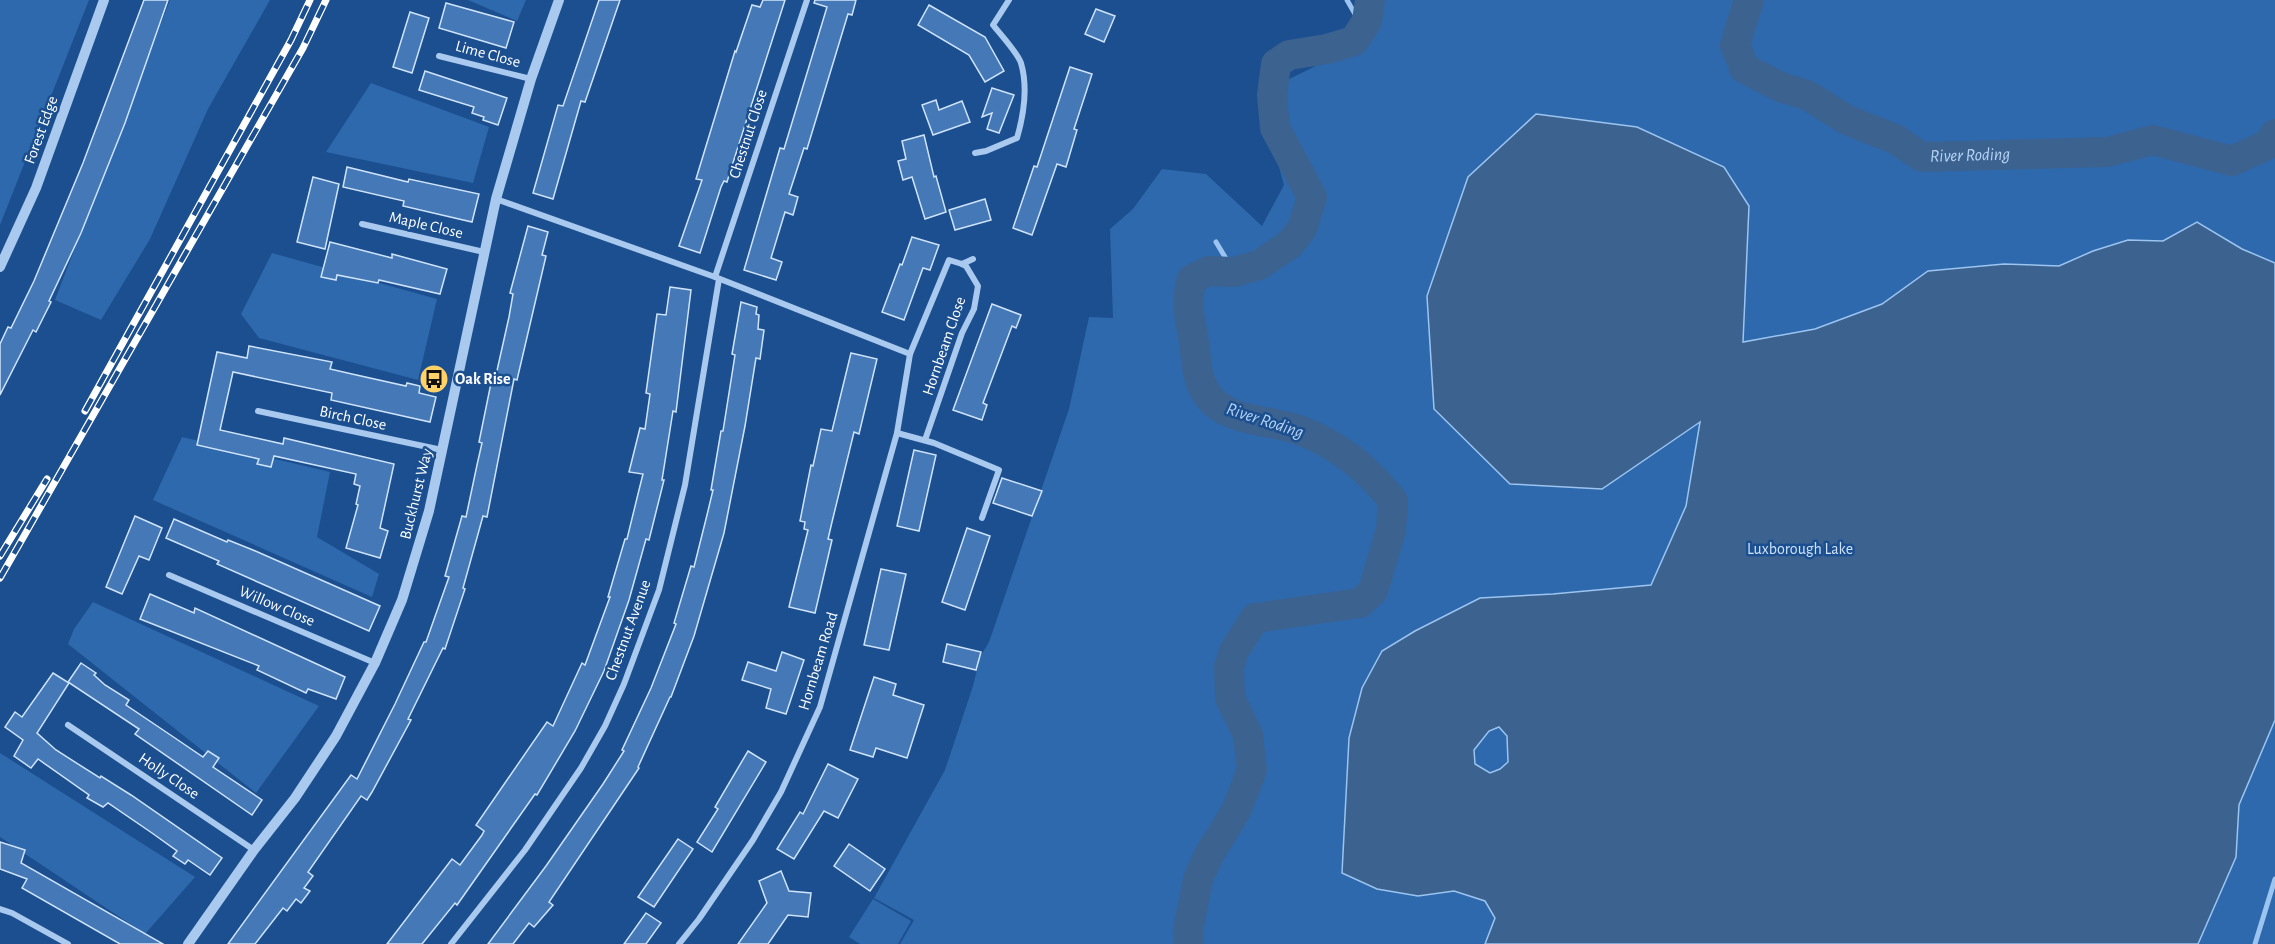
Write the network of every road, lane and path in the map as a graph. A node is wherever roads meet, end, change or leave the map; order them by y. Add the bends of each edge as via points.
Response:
1 (104, 0) edge
2 (559, 0) edge
3 (807, 0) edge
4 (1010, 0) edge
5 (439, 56) dead end
6 (531, 79) junction
7 (975, 153) dead end
8 (496, 199) junction
9 (362, 224) dead end
10 (484, 252) junction
11 (973, 259) dead end
12 (962, 264) junction
13 (0, 267) edge
14 (717, 278) junction
15 (910, 354) junction
16 (258, 411) dead end
17 (897, 433) junction
18 (925, 440) junction
19 (442, 450) junction
20 (982, 518) dead end
21 (169, 575) dead end
22 (375, 663) junction
23 (68, 725) dead end
24 (254, 850) junction
25 (0, 909) edge
26 (68, 944) edge
27 (188, 944) edge
28 (452, 944) edge
29 (679, 944) edge

1 - 13 street, Forest Edge via 36,188
2 - 6 street, Buckhurst Way
3 - 14 street, Chestnut Close
4 - 7 street via 993,25 1021,62 1025,99 1017,138
5 - 6 street, Lime Close
6 - 8 street, Buckhurst Way
8 - 10 street, Buckhurst Way
8 - 14 street
9 - 10 street, Maple Close
10 - 19 street, Buckhurst Way
11 - 12 street, Hornbeam Close
12 - 15 street, Hornbeam Close via 949,260
12 - 18 street, Hornbeam Close via 978,286 974,309
14 - 15 street
14 - 28 street, Chestnut Avenue via 685,485 659,590 624,684 581,768 525,850
15 - 17 street, Hornbeam Road
16 - 19 street, Birch Close
17 - 18 street
17 - 29 street, Hornbeam Road via 820,707 782,792
18 - 20 street via 999,470
19 - 22 street, Buckhurst Way via 418,551
21 - 22 street, Willow Close
22 - 24 street, Buckhurst Way via 336,736
23 - 24 street, Holly Close
24 - 27 street, Buckhurst Way
25 - 26 street

